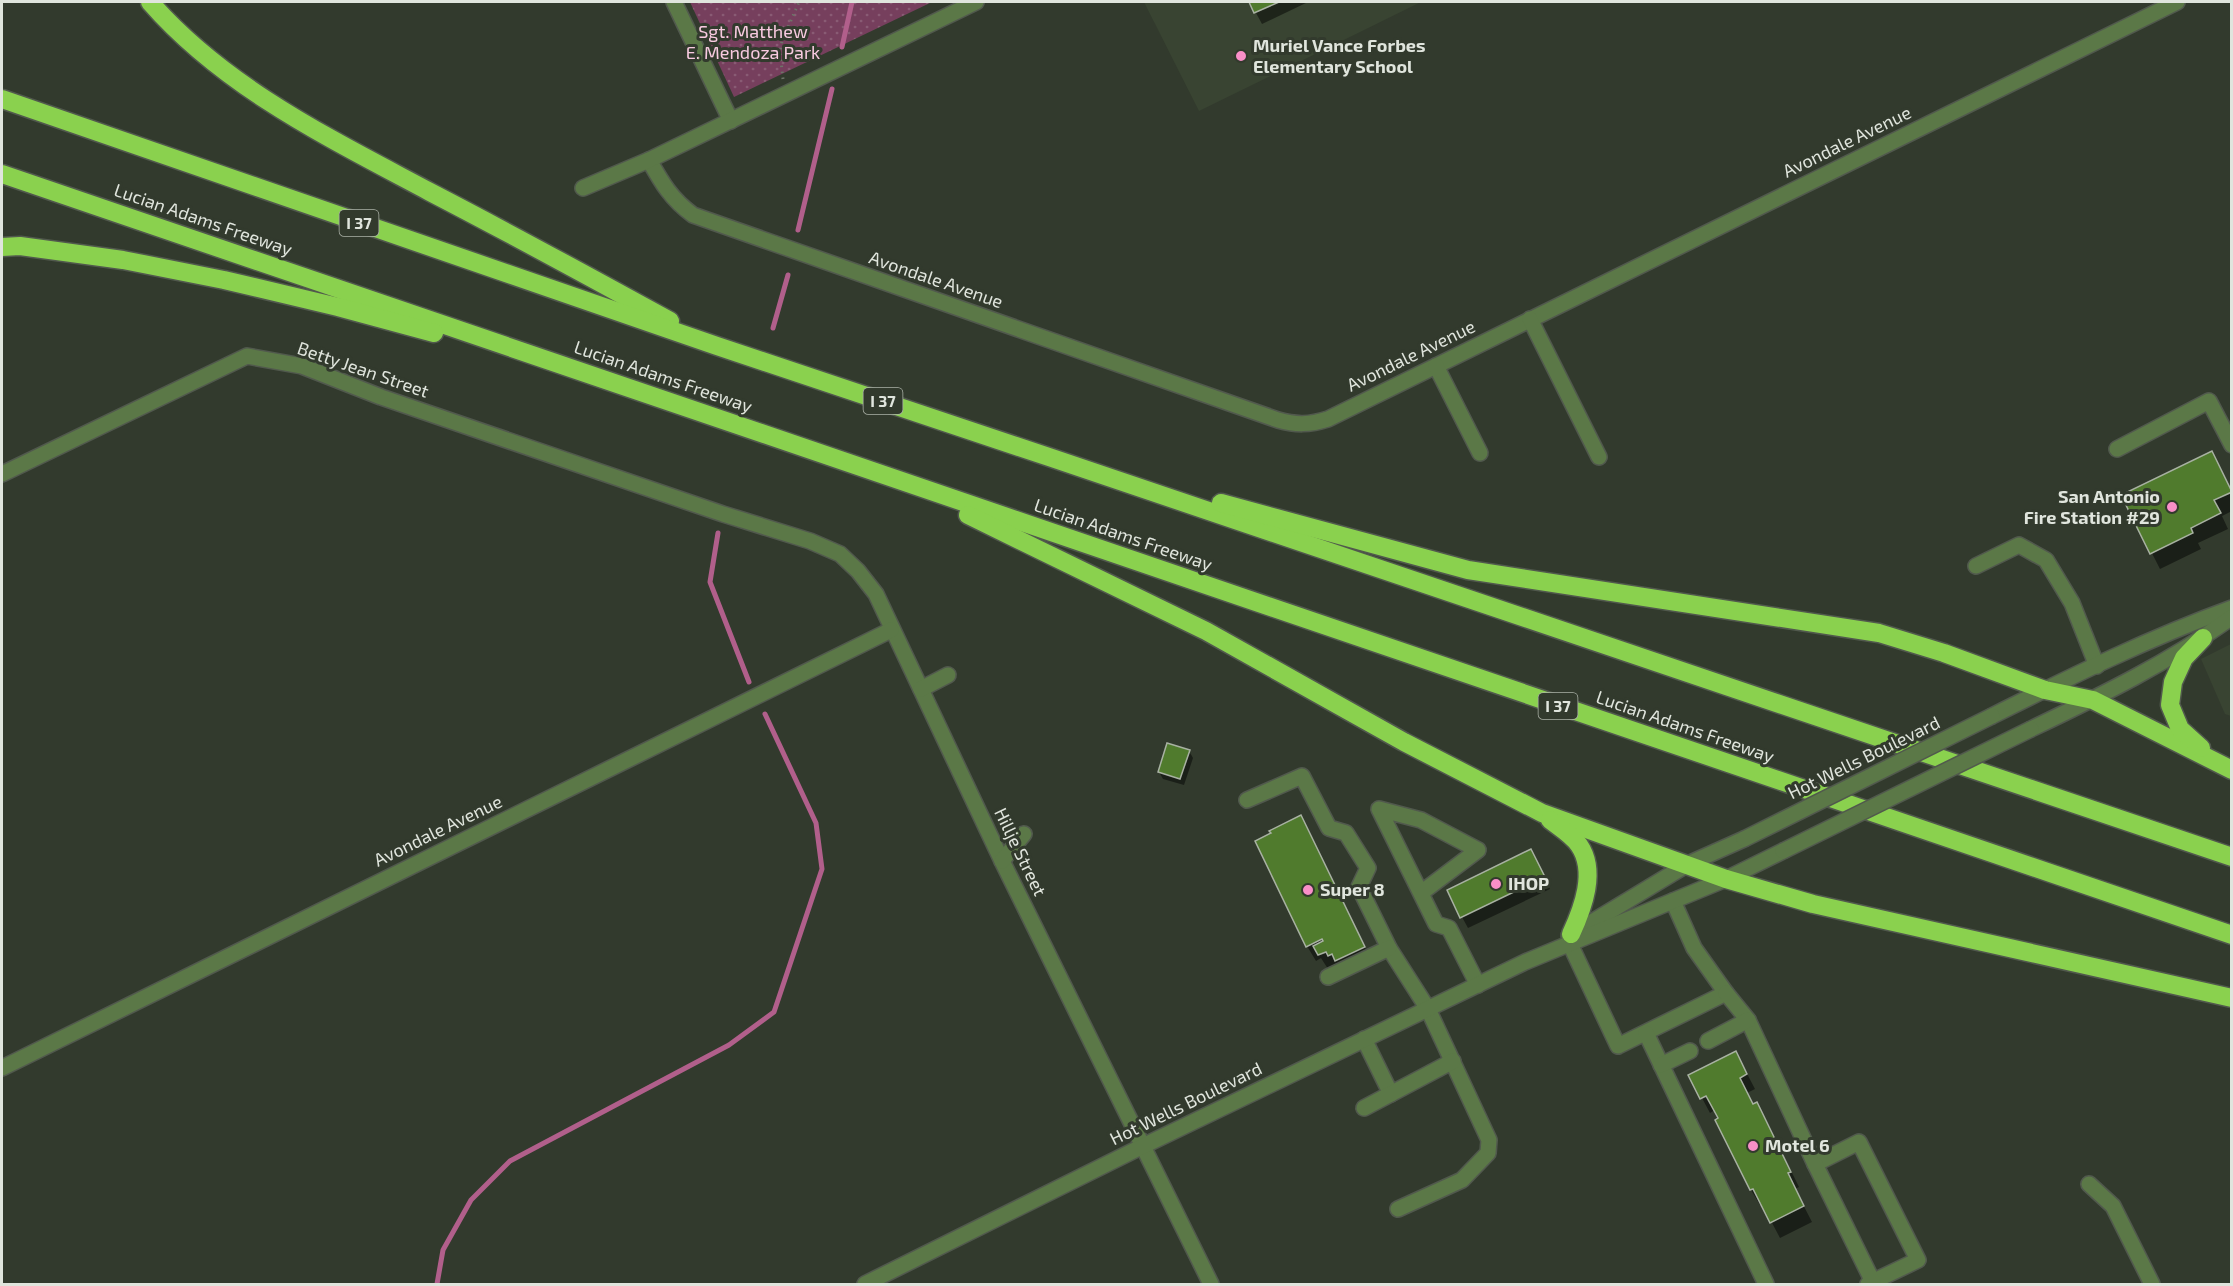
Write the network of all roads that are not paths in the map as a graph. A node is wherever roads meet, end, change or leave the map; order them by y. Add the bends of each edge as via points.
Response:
1 (150, 2) edge
2 (674, 2) edge
3 (976, 2) edge
4 (2177, 2) edge
5 (2, 99) edge
6 (731, 120) junction
7 (649, 160) junction
8 (2, 174) edge
9 (583, 188) dead end
10 (2, 247) edge
11 (1530, 319) junction
12 (717, 346) junction
13 (1436, 366) junction
14 (607, 380) junction
15 (2232, 445) edge
16 (2117, 449) dead end
17 (1480, 453) dead end
18 (1049, 457) junction
19 (1599, 457) dead end
20 (2, 474) edge
21 (885, 476) junction
22 (723, 514) joint
23 (1976, 566) dead end
24 (2232, 608) edge
25 (2232, 617) edge
26 (891, 630) junction
27 (2203, 638) junction
28 (2097, 666) junction
29 (948, 675) dead end
30 (921, 689) junction
31 (2045, 690) junction
32 (2093, 700) junction
33 (2226, 768) edge
34 (1247, 800) dead end
35 (1542, 813) junction
36 (1024, 834) dead end
37 (2232, 857) edge
38 (1002, 861) junction
39 (1688, 864) junction
40 (1726, 879) junction
41 (1421, 893) junction
42 (1673, 901) junction
43 (2232, 935) edge
44 (1571, 939) junction
45 (1389, 948) junction
46 (1328, 977) dead end
47 (1478, 985) junction
48 (1726, 993) junction
49 (2232, 998) edge
50 (1428, 1009) junction
51 (1748, 1020) junction
52 (1646, 1033) junction
53 (1364, 1040) junction
54 (1708, 1041) dead end
55 (1690, 1051) dead end
56 (1453, 1061) junction
57 (1661, 1065) junction
58 (2, 1068) edge
59 (1391, 1094) junction
60 (1364, 1108) dead end
61 (1143, 1146) junction
62 (1815, 1164) junction
63 (2089, 1184) dead end
64 (1398, 1209) dead end
65 (1871, 1283) edge
66 (865, 1284) edge
67 (1211, 1284) edge
68 (1766, 1284) edge
69 (2152, 1284) edge

1 - 12 highway via 206,57 280,109
2 - 6 street
3 - 6 street
4 - 11 street, Avondale Avenue
5 - 12 highway, I 37
6 - 7 street
7 - 9 street
7 - 13 street, Avondale Avenue via 677,203 693,215 1295,425 1328,419
8 - 14 highway, Lucian Adams Freeway / I 37
10 - 14 highway via 123,260 224,280
11 - 13 street, Avondale Avenue
11 - 19 street
12 - 18 highway, I 37
13 - 17 street
14 - 21 highway, Lucian Adams Freeway / I 37
15 - 16 street via 2209,400
18 - 31 highway via 1468,570 1879,633 1944,652
18 - 37 highway, I 37
20 - 22 street, Betty Jean Street via 247,356 302,366 381,397
21 - 35 highway via 1206,630 1404,742
21 - 43 highway, Lucian Adams Freeway / I 37
22 - 26 street, Hillje Street via 810,540 840,554 876,594
23 - 28 street via 2019,545 2046,560 2072,603
24 - 28 street, Hot Wells Boulevard via 2189,623
25 - 27 street, Hot Wells Boulevard
26 - 30 street, Hillje Street
26 - 58 street, Avondale Avenue
27 - 32 street, Hot Wells Boulevard
27 - 33 highway via 2180,666 2170,705 2180,729
28 - 31 street, Hot Wells Boulevard
29 - 30 street
30 - 38 street, Hillje Street
31 - 32 highway
31 - 39 street, Hot Wells Boulevard, bridge
32 - 33 highway
32 - 40 street, Hot Wells Boulevard, bridge
34 - 45 street via 1302,776 1329,828 1346,833 1368,868 1359,887
35 - 39 highway
35 - 44 highway via 1578,844 1587,866 1586,891
36 - 38 street
38 - 61 street, Hillje Street
39 - 40 highway
39 - 44 street, Hot Wells Boulevard
40 - 42 street, Hot Wells Boulevard
40 - 49 highway via 1813,904
41 - 41 street via 1400,851 1379,809 1421,820 1479,850
41 - 47 street via 1436,924 1449,928
42 - 44 street, Hot Wells Boulevard
42 - 48 street via 1694,948
44 - 47 street, Hot Wells Boulevard
44 - 52 street via 1618,1046
45 - 46 street
45 - 50 street
47 - 50 street, Hot Wells Boulevard
48 - 51 street
48 - 52 street
50 - 53 street, Hot Wells Boulevard
50 - 56 street
51 - 54 street
51 - 62 street
52 - 57 street
53 - 59 street
53 - 61 street, Hot Wells Boulevard
55 - 57 street
56 - 59 street
56 - 64 street via 1489,1140 1488,1153 1462,1180
57 - 68 street
59 - 60 street
61 - 66 street, Hot Wells Boulevard
61 - 67 street, Hillje Street
62 - 65 street
62 - 65 street via 1859,1142 1918,1260
63 - 69 street via 2113,1206

